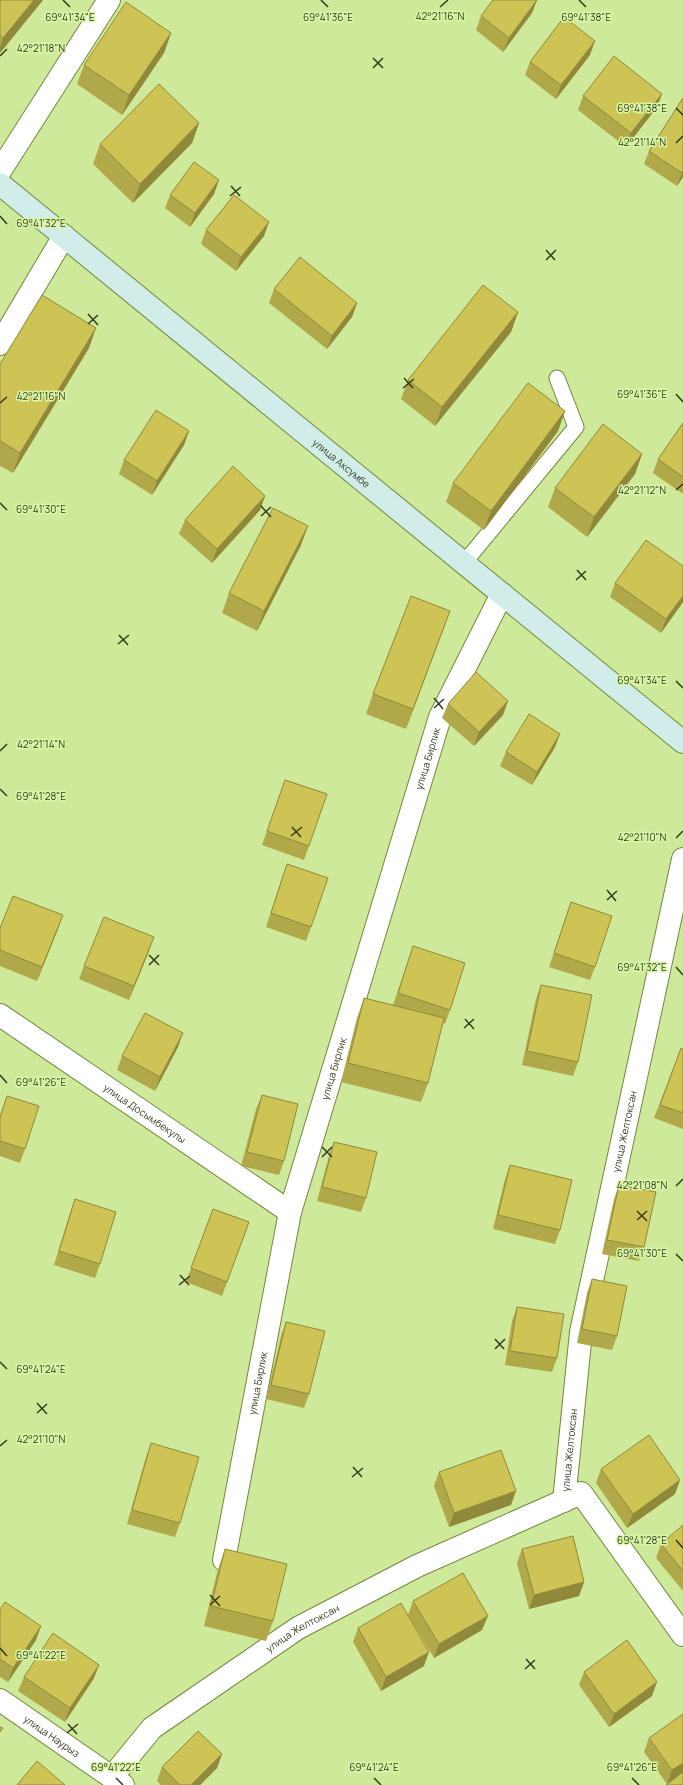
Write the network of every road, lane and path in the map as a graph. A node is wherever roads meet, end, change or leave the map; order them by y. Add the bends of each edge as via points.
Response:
1 (109, 0) edge
2 (0, 171) edge
3 (0, 184) edge
4 (64, 236) junction
5 (0, 344) edge
6 (557, 378) dead end
7 (464, 562) junction
8 (502, 594) junction
9 (683, 742) edge
10 (683, 859) edge
11 (0, 1015) edge
12 (290, 1212) junction
13 (564, 1501) junction
14 (224, 1560) edge
15 (683, 1635) edge
16 (0, 1700) edge
17 (117, 1781) edge

1 - 2 street
3 - 4 main road, улица Аксумбе
4 - 5 street
4 - 7 main road, улица Аксумбе
6 - 7 lane via 576,427
7 - 8 main road, улица Аксумбе
8 - 9 main road, улица Аксумбе
8 - 12 street, улица Бирлик via 440,717
10 - 13 street, улица Желтоксан via 581,1332
11 - 12 street, улица Досымбекулы
12 - 14 street, улица Бирлик
13 - 15 street, улица Желтоксан via 581,1493
13 - 17 street, улица Желтоксан via 417,1566 298,1628 152,1728
16 - 17 street, улица Наурыз

